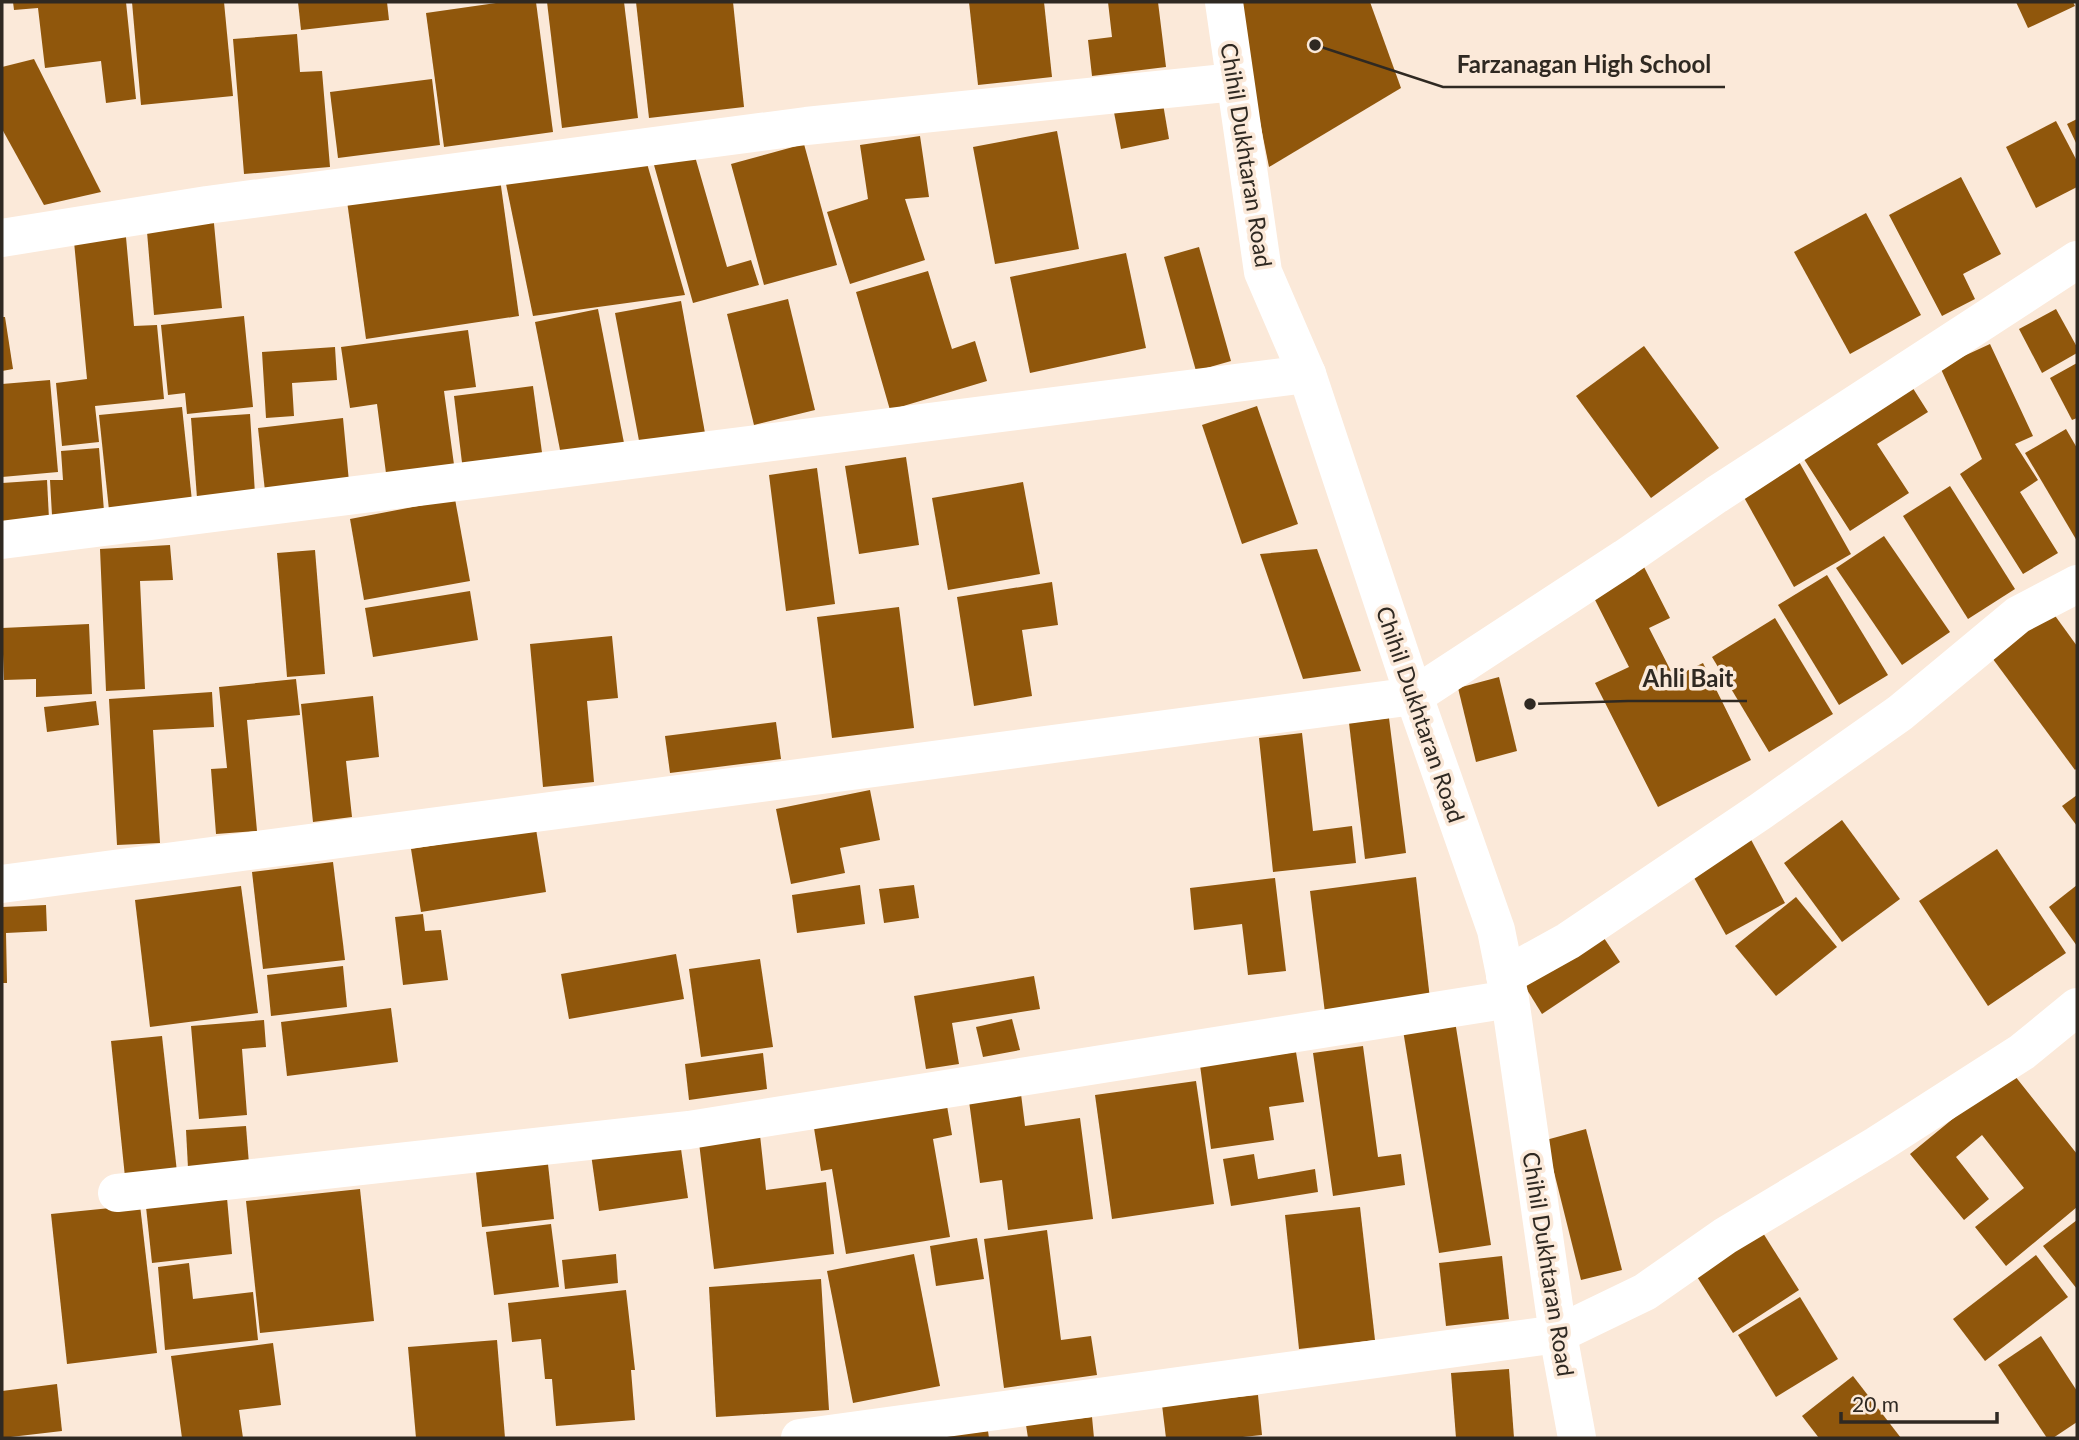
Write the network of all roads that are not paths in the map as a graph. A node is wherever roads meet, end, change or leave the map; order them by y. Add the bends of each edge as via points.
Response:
1 (1224, 2) edge
2 (1235, 82) junction
3 (2, 238) edge
4 (2077, 260) edge
5 (1307, 374) junction
6 (2, 540) edge
7 (2077, 584) edge
8 (1414, 696) junction
9 (2, 884) edge
10 (1507, 988) junction
11 (2077, 1007) edge
12 (117, 1193) dead end
13 (1558, 1334) junction
14 (800, 1438) edge
15 (1577, 1438) edge

1 - 2 street, Chihil Dukhtaran Road
2 - 3 street via 806,126 207,205
2 - 5 street, Chihil Dukhtaran Road via 1264,272
4 - 8 street
5 - 6 street
5 - 8 street, Chihil Dukhtaran Road
7 - 10 street via 2018,615 1900,713 1568,941
8 - 9 street
8 - 10 street, Chihil Dukhtaran Road via 1496,930
10 - 12 street via 690,1130
10 - 13 street, Chihil Dukhtaran Road
11 - 13 street via 2022,1052 1726,1236 1645,1292
13 - 14 street
13 - 15 street, Chihil Dukhtaran Road

